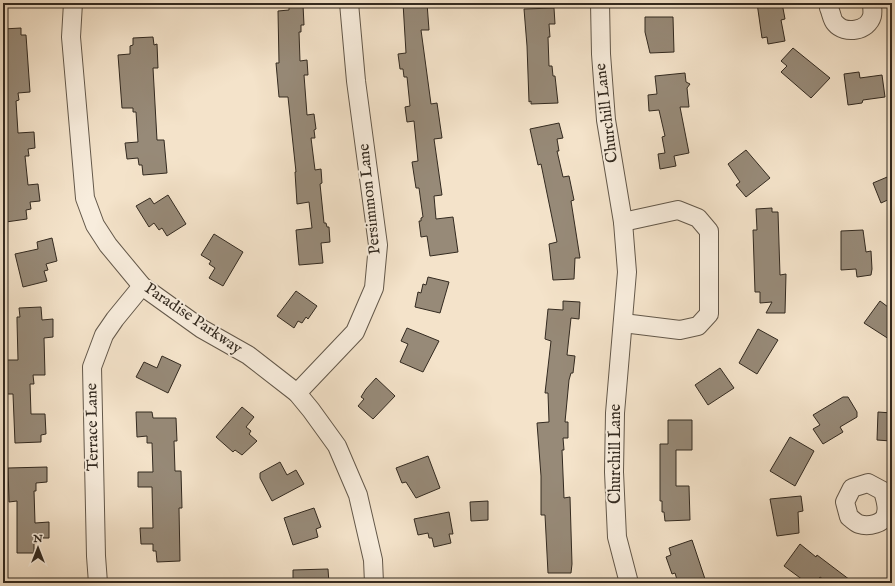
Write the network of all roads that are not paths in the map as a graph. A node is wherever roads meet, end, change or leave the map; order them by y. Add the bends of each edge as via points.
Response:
1 (73, 3) edge
2 (349, 3) edge
3 (600, 3) edge
4 (831, 3) edge
5 (872, 3) edge
6 (623, 222) junction
7 (142, 286) junction
8 (623, 323) junction
9 (298, 393) junction
10 (98, 583) edge
11 (374, 583) edge
12 (629, 583) edge

1 - 7 street, Paradise Parkway via 71,37 85,198 98,230
2 - 9 street, Persimmon Lane via 356,81 378,245 374,288 355,332
3 - 6 street, Churchill Lane via 606,120
4 - 5 street via 829,8 834,23 846,30 858,29 868,24 872,16
6 - 8 street, Churchill Lane via 627,272
6 - 8 street via 678,210 698,218 709,232 709,314 698,326 680,330
7 - 9 street, Paradise Parkway via 202,329 248,355
7 - 10 street, Terrace Lane via 104,335 92,367
8 - 12 street, Churchill Lane via 615,413 614,472 618,537
9 - 11 street, Paradise Parkway via 337,446 358,495 373,560

